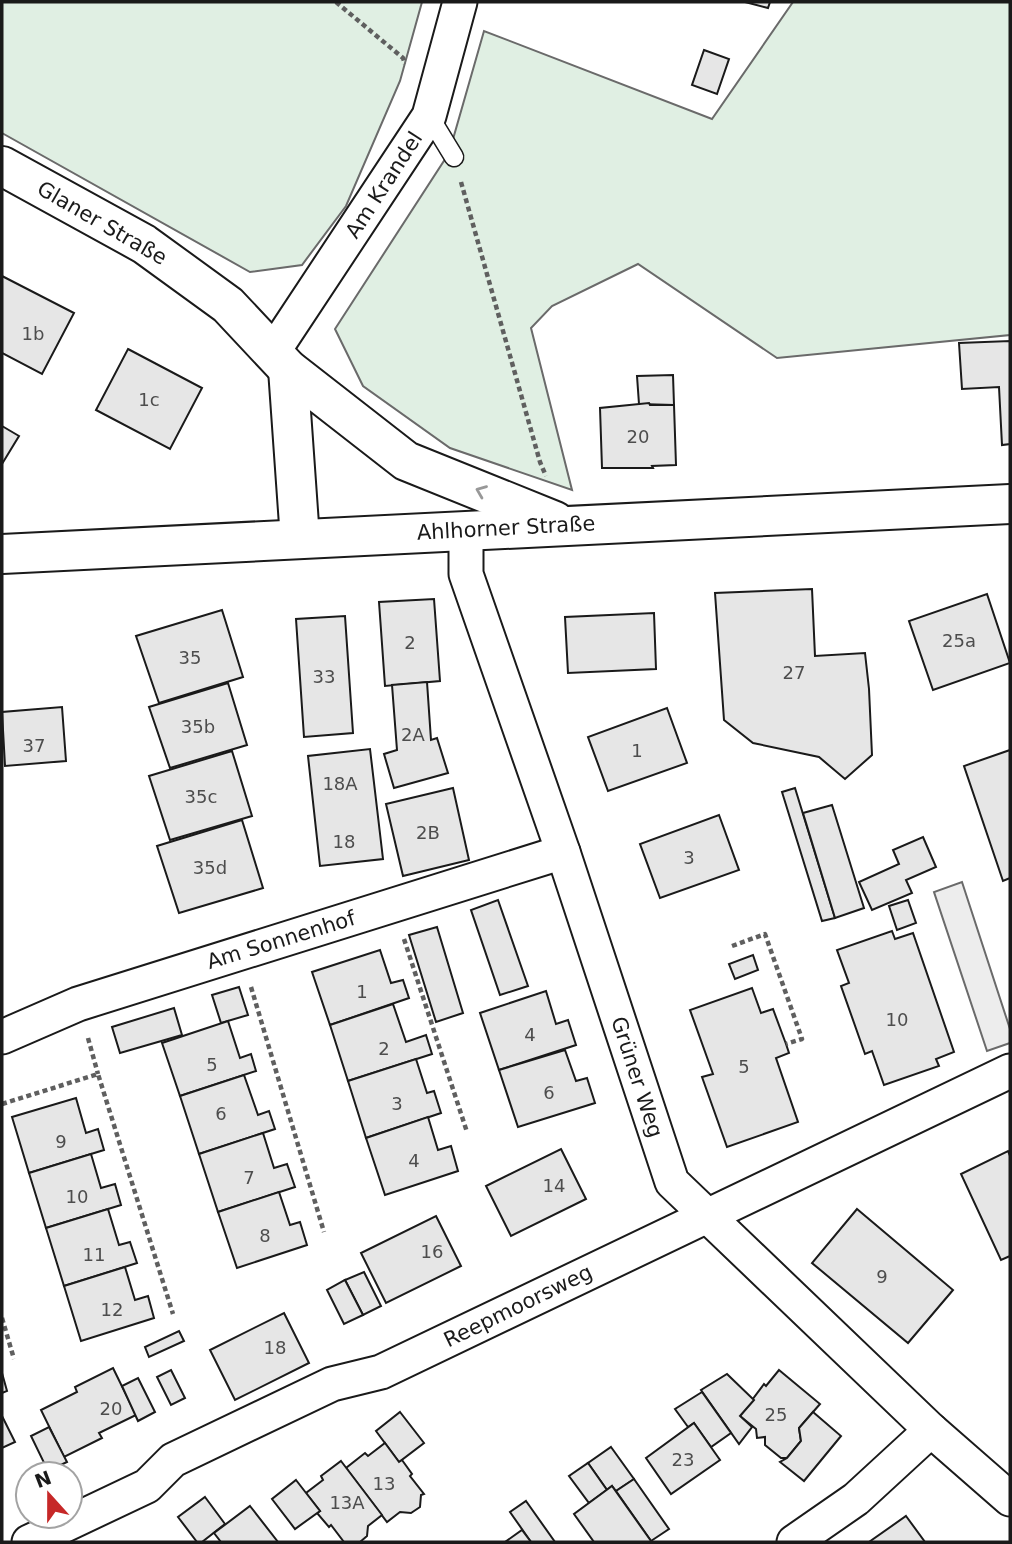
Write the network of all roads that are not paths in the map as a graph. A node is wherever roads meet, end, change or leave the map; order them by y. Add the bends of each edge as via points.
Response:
1 (460, 2) edge
2 (429, 116) junction
3 (454, 157) road end
4 (2, 166) edge
5 (281, 360) junction
6 (1010, 505) edge
7 (567, 525) junction
8 (466, 530) junction
9 (300, 539) junction
10 (2, 554) edge
11 (563, 852) junction
12 (2, 1037) edge
13 (1010, 1071) edge
14 (707, 1217) junction
15 (931, 1430) junction
16 (1010, 1499) edge
17 (29, 1542) edge
18 (794, 1542) edge

1 - 2 street, Am Krandel
2 - 3 lane
2 - 5 street, Am Krandel
4 - 5 street, Glaner Straße via 144,244 228,305
7 -> 5 street, Glaner Straße via 406,461
5 - 9 street
6 - 7 street, Ahlhorner Straße
7 - 8 street, Ahlhorner Straße
8 - 9 street, Ahlhorner Straße
8 - 11 street, Grüner Weg via 466,574
9 - 10 street, Ahlhorner Straße
11 - 12 street, Am Sonnenhof via 78,1004
11 - 14 street, Grüner Weg via 671,1182
13 - 14 street, Reepmoorsweg
14 - 15 street, Grüner Weg
14 - 17 street, Reepmoorsweg via 381,1372 332,1384 173,1460 147,1486
15 - 16 street, Grüner Weg
15 - 18 street via 856,1499

